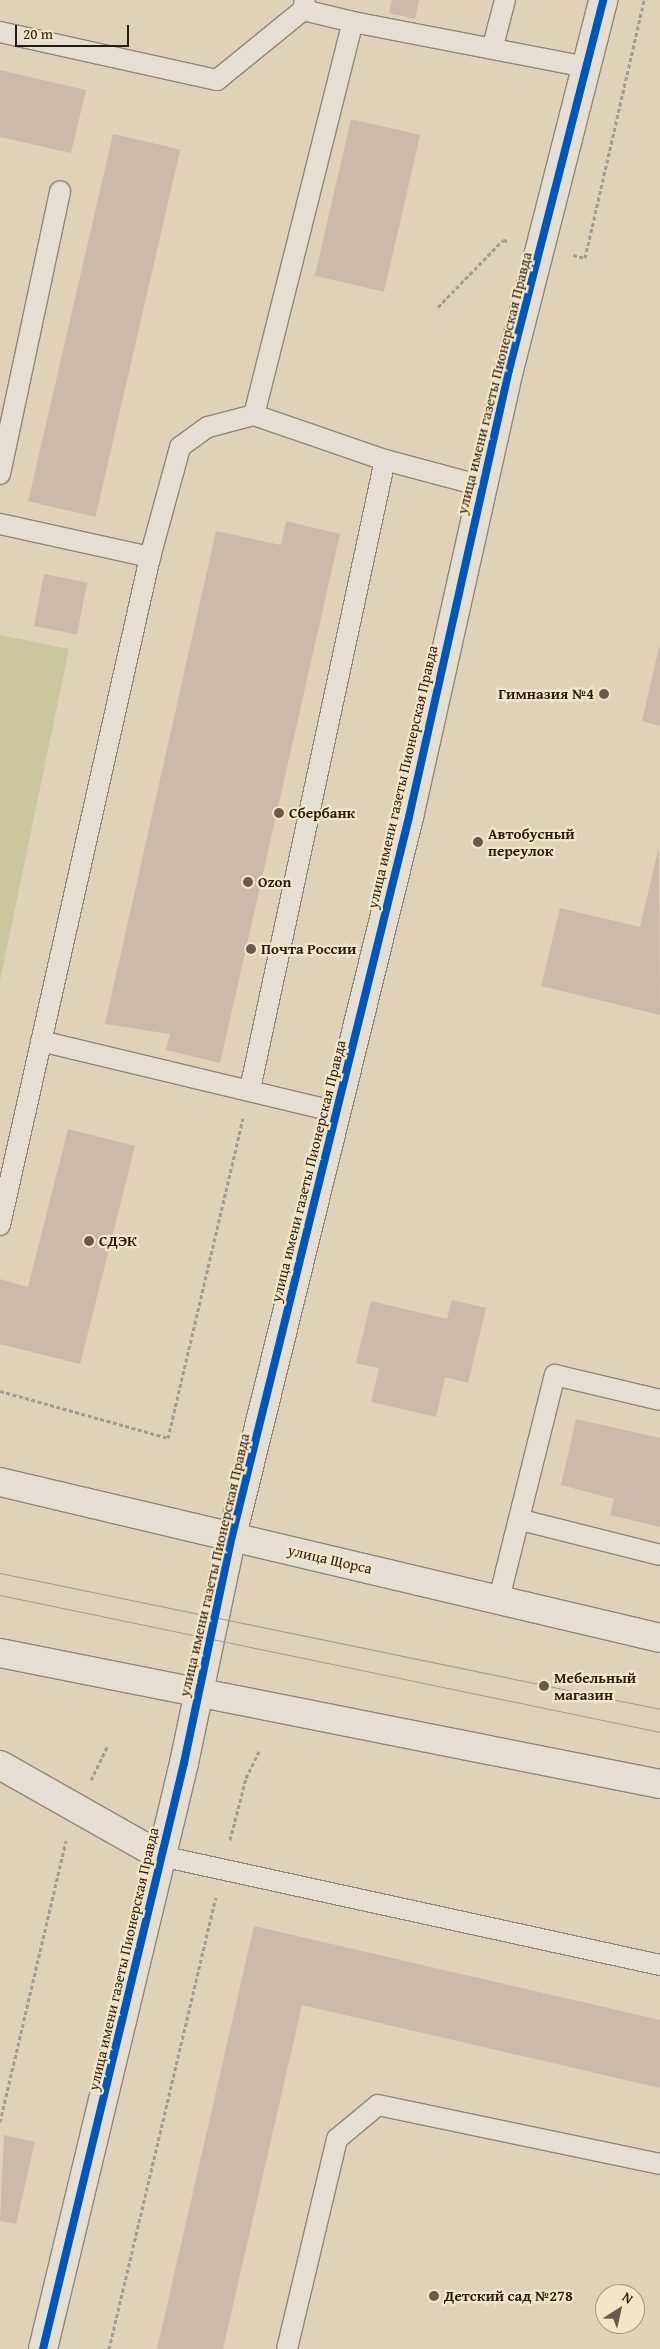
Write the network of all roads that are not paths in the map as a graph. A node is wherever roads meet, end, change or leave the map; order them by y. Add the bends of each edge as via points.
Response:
1 (505, 0) edge
2 (603, 0) edge
3 (304, 5) edge
4 (353, 22) junction
5 (0, 32) edge
6 (493, 46) junction
7 (586, 67) junction
8 (60, 191) dead end
9 (254, 416) junction
10 (385, 460) junction
11 (0, 474) edge
12 (482, 486) junction
13 (0, 524) edge
14 (150, 557) junction
15 (41, 1041) junction
16 (250, 1089) junction
17 (336, 1112) junction
18 (0, 1225) edge
19 (660, 1400) edge
20 (0, 1482) edge
21 (521, 1520) junction
22 (232, 1536) junction
23 (660, 1555) edge
24 (499, 1599) junction
25 (660, 1638) edge
26 (0, 1653) edge
27 (198, 1692) junction
28 (0, 1765) edge
29 (660, 1784) edge
30 (161, 1856) junction
31 (660, 1965) edge
32 (660, 2164) edge
33 (43, 2349) edge
34 (287, 2349) edge

1 - 6 lane
2 - 7 street, улица имени газеты Пионерская Правда
3 - 4 lane
3 - 5 lane via 217,80
4 - 6 lane
4 - 9 lane
6 - 7 lane
7 - 12 street, улица имени газеты Пионерская Правда
8 - 11 lane
9 - 10 lane
9 - 14 lane via 208,427 180,447
10 - 12 lane
10 - 16 lane
12 - 17 street, улица имени газеты Пионерская Правда via 409,817
13 - 14 lane
14 - 15 lane
15 - 16 lane
15 - 18 lane
16 - 17 lane
17 - 22 street, улица имени газеты Пионерская Правда
19 - 21 lane via 555,1375
20 - 22 street, улица Щорса
21 - 23 lane
21 - 24 lane
22 - 24 street, улица Щорса
22 - 27 street, улица имени газеты Пионерская Правда
24 - 25 street, улица Щорса
26 - 27 street
27 - 29 street
27 - 30 street, улица имени газеты Пионерская Правда
28 - 30 street via 79,1806
30 - 31 lane via 222,1872
30 - 33 street, улица имени газеты Пионерская Правда
32 - 34 lane via 378,2105 337,2139

